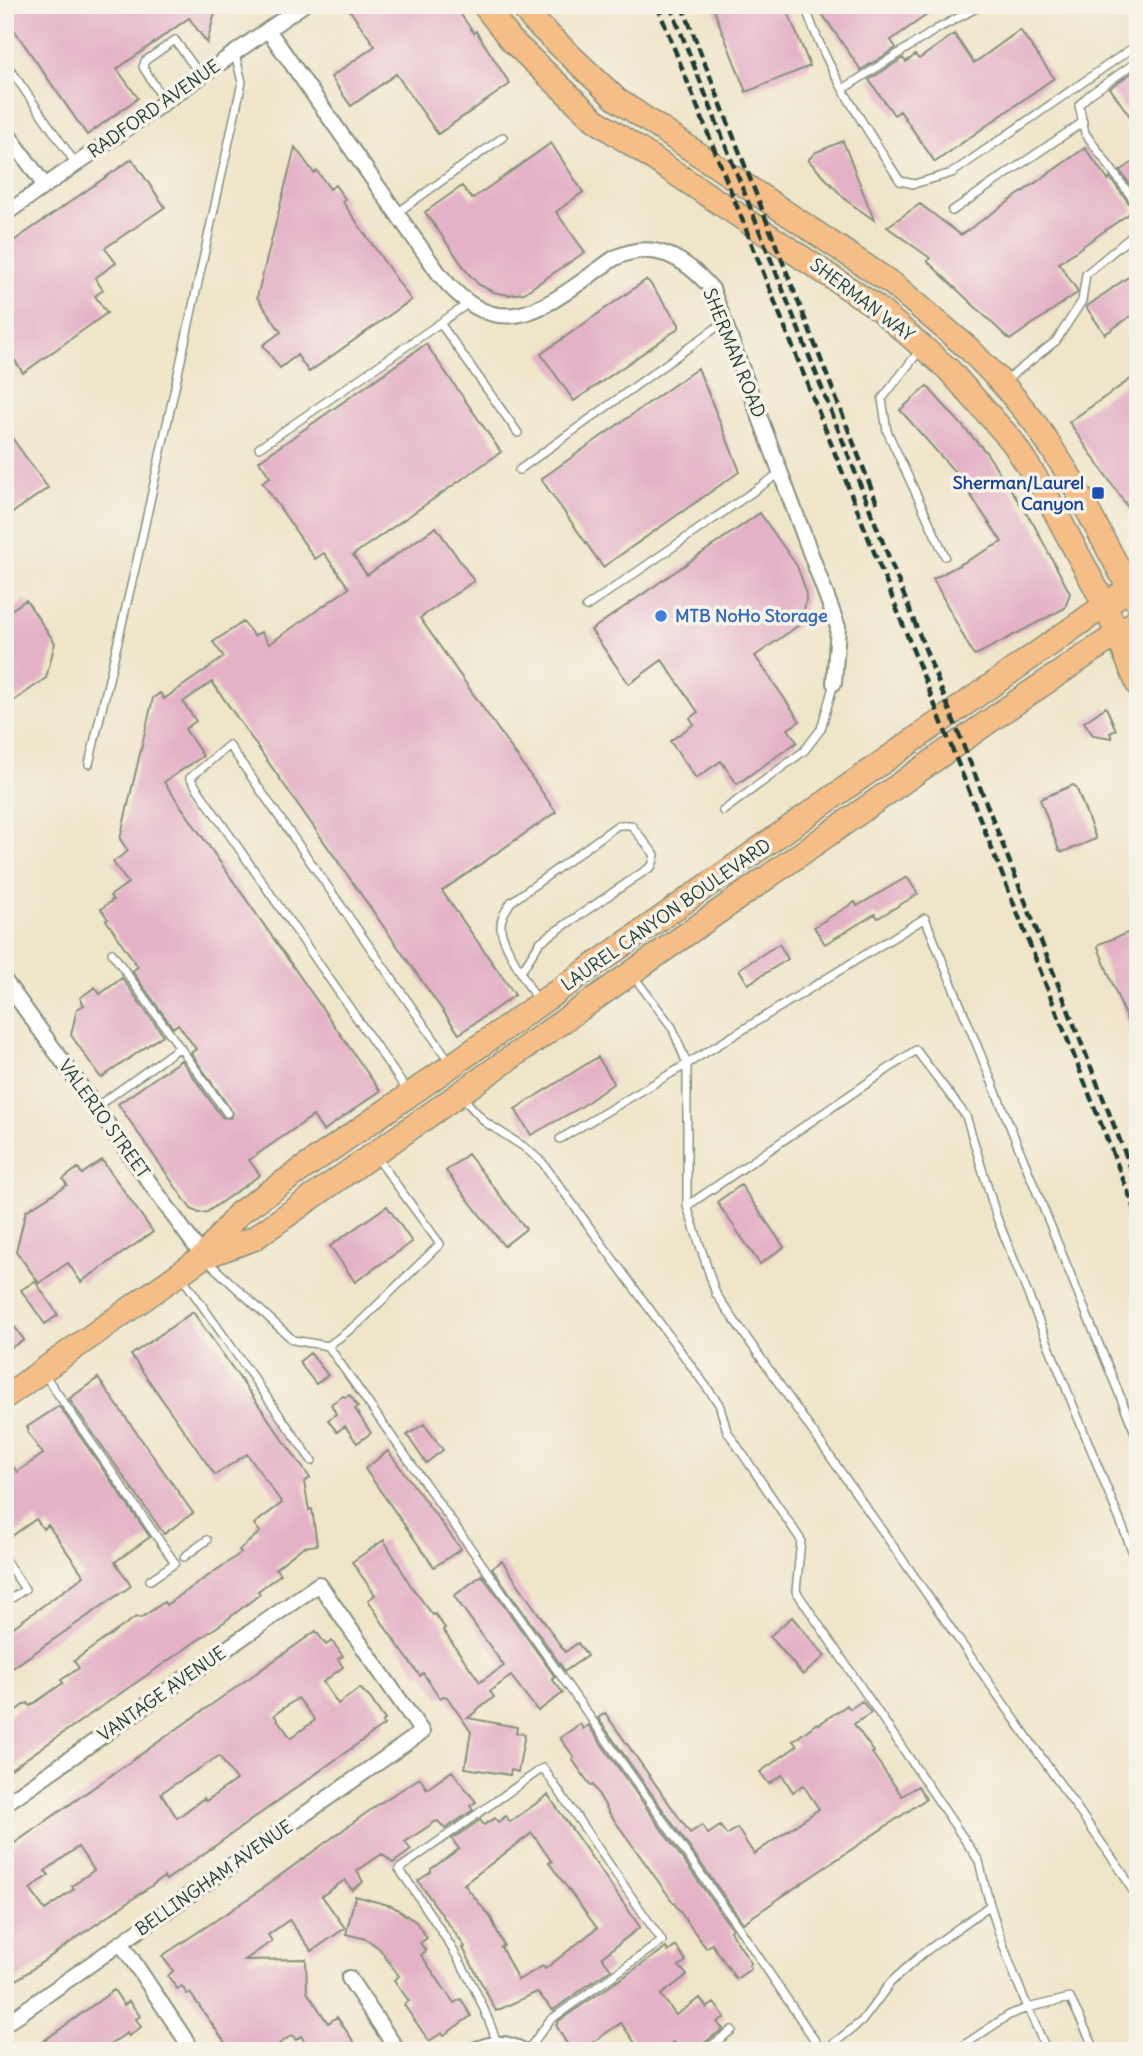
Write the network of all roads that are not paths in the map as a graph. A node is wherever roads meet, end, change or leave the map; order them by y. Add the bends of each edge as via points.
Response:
1 (303, 5) edge
2 (484, 5) edge
3 (521, 5) edge
4 (805, 5) edge
5 (982, 5) edge
6 (268, 30) junction
7 (1138, 44) edge
8 (235, 53) junction
9 (1138, 61) edge
10 (5, 62) edge
11 (201, 76) junction
12 (843, 89) junction
13 (165, 102) junction
14 (1083, 122) junction
15 (5, 130) edge
16 (503, 137) dead end
17 (76, 164) junction
18 (45, 186) junction
19 (1138, 205) edge
20 (952, 211) dead end
21 (396, 213) junction
22 (5, 214) edge
23 (1138, 232) edge
24 (469, 303) junction
25 (724, 322) junction
26 (440, 323) junction
27 (923, 347) junction
28 (1002, 383) junction
29 (518, 433) dead end
30 (259, 448) dead end
31 (519, 470) dead end
32 (781, 472) junction
33 (945, 556) dead end
34 (1135, 592) edge
35 (1105, 605) junction
36 (586, 607) dead end
37 (1138, 620) edge
38 (1116, 635) junction
39 (834, 683) joint
40 (1138, 685) edge
41 (89, 764) dead end
42 (723, 811) dead end
43 (112, 953) dead end
44 (521, 972) junction
45 (632, 973) junction
46 (5, 981) edge
47 (539, 1004) junction
48 (556, 1027) junction
49 (180, 1048) junction
50 (687, 1064) junction
51 (452, 1066) junction
52 (460, 1094) junction
53 (410, 1095) junction
54 (96, 1107) junction
55 (227, 1113) dead end
56 (560, 1139) dead end
57 (375, 1154) junction
58 (687, 1206) junction
59 (203, 1257) junction
60 (180, 1273) junction
61 (328, 1346) junction
62 (42, 1371) junction
63 (5, 1397) edge
64 (1138, 1440) edge
65 (312, 1461) dead end
66 (207, 1540) dead end
67 (184, 1557) dead end
68 (5, 1560) edge
69 (1138, 1565) edge
70 (150, 1580) dead end
71 (319, 1584) joint
72 (5, 1603) edge
73 (5, 1804) edge
74 (1138, 1901) edge
75 (989, 1906) junction
76 (121, 1943) junction
77 (349, 1978) dead end
78 (1027, 2008) junction
79 (5, 2024) edge
80 (732, 2030) dead end
81 (497, 2043) junction
82 (193, 2051) edge
83 (398, 2051) edge
84 (472, 2051) edge
85 (525, 2051) edge
86 (704, 2051) edge
87 (823, 2051) edge
88 (956, 2051) edge
89 (1047, 2051) edge
90 (1096, 2051) edge

1 - 6 street, RADFORD AVENUE
2 - 27 main road, SHERMAN WAY via 511,40 595,120 831,276
3 - 28 main road, SHERMAN WAY via 615,99 894,285
4 - 12 lane
5 - 12 lane
6 - 8 street, RADFORD AVENUE
6 - 21 street, SHERMAN ROAD
7 - 12 lane via 952,173 914,184 900,181
8 - 11 street, RADFORD AVENUE
8 - 41 lane via 242,82
9 - 14 lane via 1079,105
10 - 17 lane
11 - 13 street, RADFORD AVENUE
11 - 13 lane via 175,40 145,61 143,67
13 - 17 street, RADFORD AVENUE
14 - 19 lane via 1085,133
14 - 20 lane
15 - 18 street
16 - 21 lane
17 - 18 street, RADFORD AVENUE
18 - 22 street, RADFORD AVENUE
21 - 24 street, SHERMAN ROAD via 456,295
23 - 28 lane via 1086,274 1082,301 1056,341
24 - 25 street, SHERMAN ROAD via 513,317 536,310 613,259 640,249 662,252 700,274 712,289
24 - 26 lane
25 - 31 lane
25 - 32 street, SHERMAN ROAD
26 - 29 lane
26 - 30 lane
27 - 33 lane via 881,399 887,431
27 - 35 main road, SHERMAN WAY via 1012,441
28 - 34 main road, SHERMAN WAY via 1067,472
32 - 36 lane
32 - 39 street, SHERMAN ROAD via 838,627
34 - 35 main road, LAUREL CANYON BOULEVARD
35 - 38 main road, SHERMAN WAY
35 - 47 main road, LAUREL CANYON BOULEVARD
37 - 38 main road, LAUREL CANYON BOULEVARD
38 - 40 main road, SHERMAN WAY
38 - 45 main road, LAUREL CANYON BOULEVARD
39 - 42 lane via 821,729 804,751
43 - 49 lane
44 - 44 lane via 540,942 652,866 655,855 631,825 618,825 511,902 500,930
44 - 47 lane
45 - 48 main road, LAUREL CANYON BOULEVARD
45 - 50 lane via 672,1027
46 - 54 street, VALERIO STREET
47 - 48 main road
47 - 51 main road, LAUREL CANYON BOULEVARD
48 - 52 main road, LAUREL CANYON BOULEVARD
49 - 54 lane
49 - 55 lane
50 - 56 lane
50 - 58 lane
50 - 64 lane via 925,918
51 - 53 main road, LAUREL CANYON BOULEVARD
51 - 53 lane via 229,745 190,778
52 - 57 main road, LAUREL CANYON BOULEVARD
52 - 75 lane via 485,1122 542,1162 719,1404 727,1431 801,1540 796,1591 979,1861
53 - 59 main road, LAUREL CANYON BOULEVARD via 239,1213
54 - 59 street, VALERIO STREET
57 - 59 main road, LAUREL CANYON BOULEVARD via 253,1239
57 - 61 lane via 440,1244 359,1323
58 - 69 lane via 916,1050 967,1116 997,1219
58 - 74 lane via 716,1294
59 - 60 main road, LAUREL CANYON BOULEVARD
59 - 61 lane via 293,1340
60 - 62 main road, LAUREL CANYON BOULEVARD
60 - 65 lane
61 - 87 lane
62 - 63 main road, LAUREL CANYON BOULEVARD
62 - 70 lane via 175,1563
66 - 67 lane
68 - 72 lane via 25,1589
71 - 73 street, VANTAGE AVENUE
71 - 76 street, BELLINGHAM AVENUE via 422,1732
75 - 78 lane
75 - 87 lane via 922,1954 891,1982 862,2021
76 - 79 street, BELLINGHAM AVENUE
76 - 82 street
77 - 83 street
78 - 88 lane
78 - 89 lane
78 - 90 lane via 1070,1998
80 - 86 lane
81 - 84 street
81 - 85 street
81 - 85 lane via 444,1933 399,1869 543,1768 662,1941 550,2020

